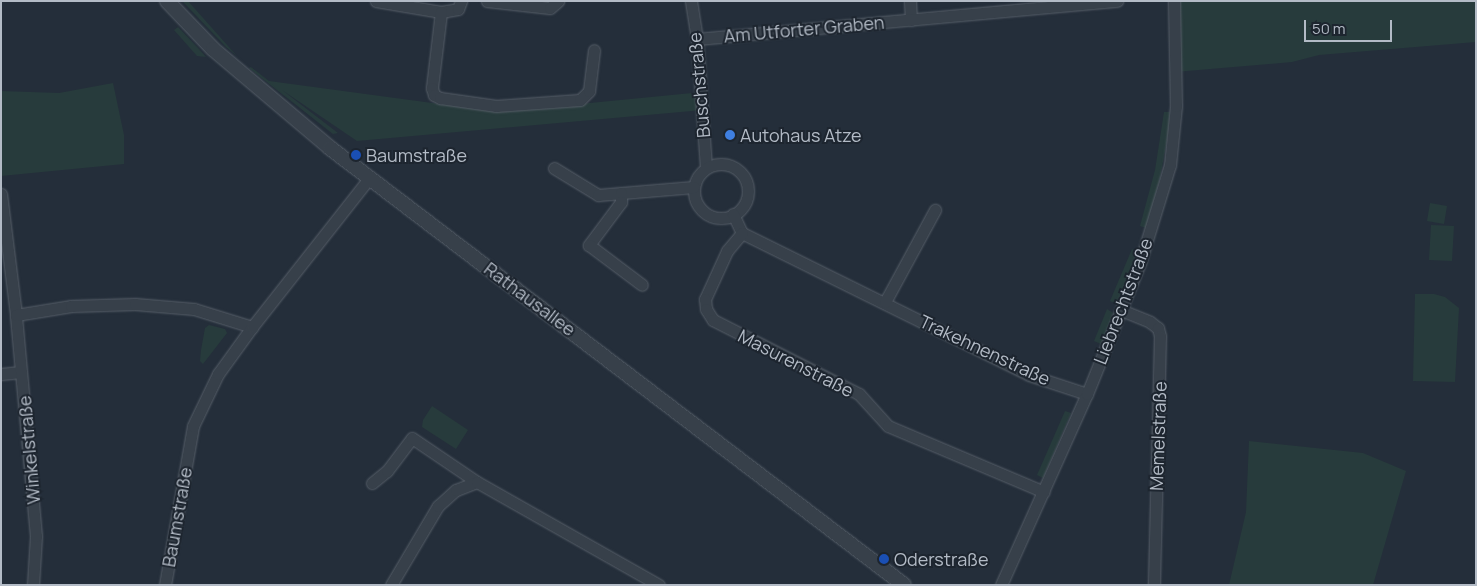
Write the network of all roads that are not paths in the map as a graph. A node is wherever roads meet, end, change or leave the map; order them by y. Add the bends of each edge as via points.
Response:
1 (167, 1) edge
2 (376, 1) edge
3 (462, 1) edge
4 (487, 1) edge
5 (558, 1) edge
6 (691, 1) edge
7 (910, 1) edge
8 (1118, 1) edge
9 (1174, 1) edge
10 (441, 12) junction
11 (911, 20) junction
12 (697, 39) junction
13 (594, 50) dead end
14 (554, 168) dead end
15 (706, 168) junction
16 (370, 177) junction
17 (694, 187) junction
18 (621, 193) junction
19 (1, 194) edge
20 (935, 210) dead end
21 (733, 214) junction
22 (742, 233) junction
23 (642, 285) dead end
24 (886, 302) junction
25 (1121, 310) junction
26 (16, 315) junction
27 (252, 327) junction
28 (21, 372) junction
29 (1, 374) edge
30 (1086, 394) junction
31 (477, 482) junction
32 (372, 483) dead end
33 (1044, 492) junction
34 (651, 583) edge
35 (33, 585) edge
36 (165, 585) edge
37 (391, 585) edge
38 (904, 585) edge
39 (1001, 585) edge
40 (1154, 585) edge

1 - 16 street, Rathausallee via 213,50 330,148
2 - 10 street
3 - 10 street via 458,9
4 - 5 street via 550,8
6 - 12 street, Buschstraße
7 - 11 street
8 - 11 street, Am Utforter Graben
9 - 25 street, Liebrechtstraße via 1176,106 1170,165 1140,263
10 - 13 street via 432,88 434,95 440,98 496,106 580,100 590,91
11 - 12 street, Am Utforter Graben
12 - 15 street, Buschstraße
14 - 18 street via 598,195
15 - 17 street
15 - 21 street via 722,164 738,170 744,177 747,185 745,202
16 - 27 street, Baumstraße
16 - 38 street, Rathausallee
17 - 18 street
17 - 21 street via 695,197 705,213 714,217
18 - 23 street via 621,202 589,245
19 - 26 street, Winkelstraße
20 - 24 street
21 - 22 street
22 - 24 street, Trakehnenstraße
22 - 33 street, Masurenstraße via 727,252 705,299 706,309 713,320 859,394 888,426
24 - 30 street, Trakehnenstraße via 1029,375
25 - 30 street, Liebrechtstraße
25 - 40 street, Memelstraße via 1150,322 1158,328 1160,336
26 - 27 street via 71,306 136,304 194,308
26 - 28 street, Winkelstraße
27 - 36 street, Baumstraße via 218,374 193,426
28 - 29 street
28 - 35 street, Winkelstraße via 36,536
30 - 33 street, Liebrechtstraße
31 - 32 street via 412,438 387,471
31 - 34 street
31 - 37 street via 456,490 438,506
33 - 39 street, Liebrechtstraße

